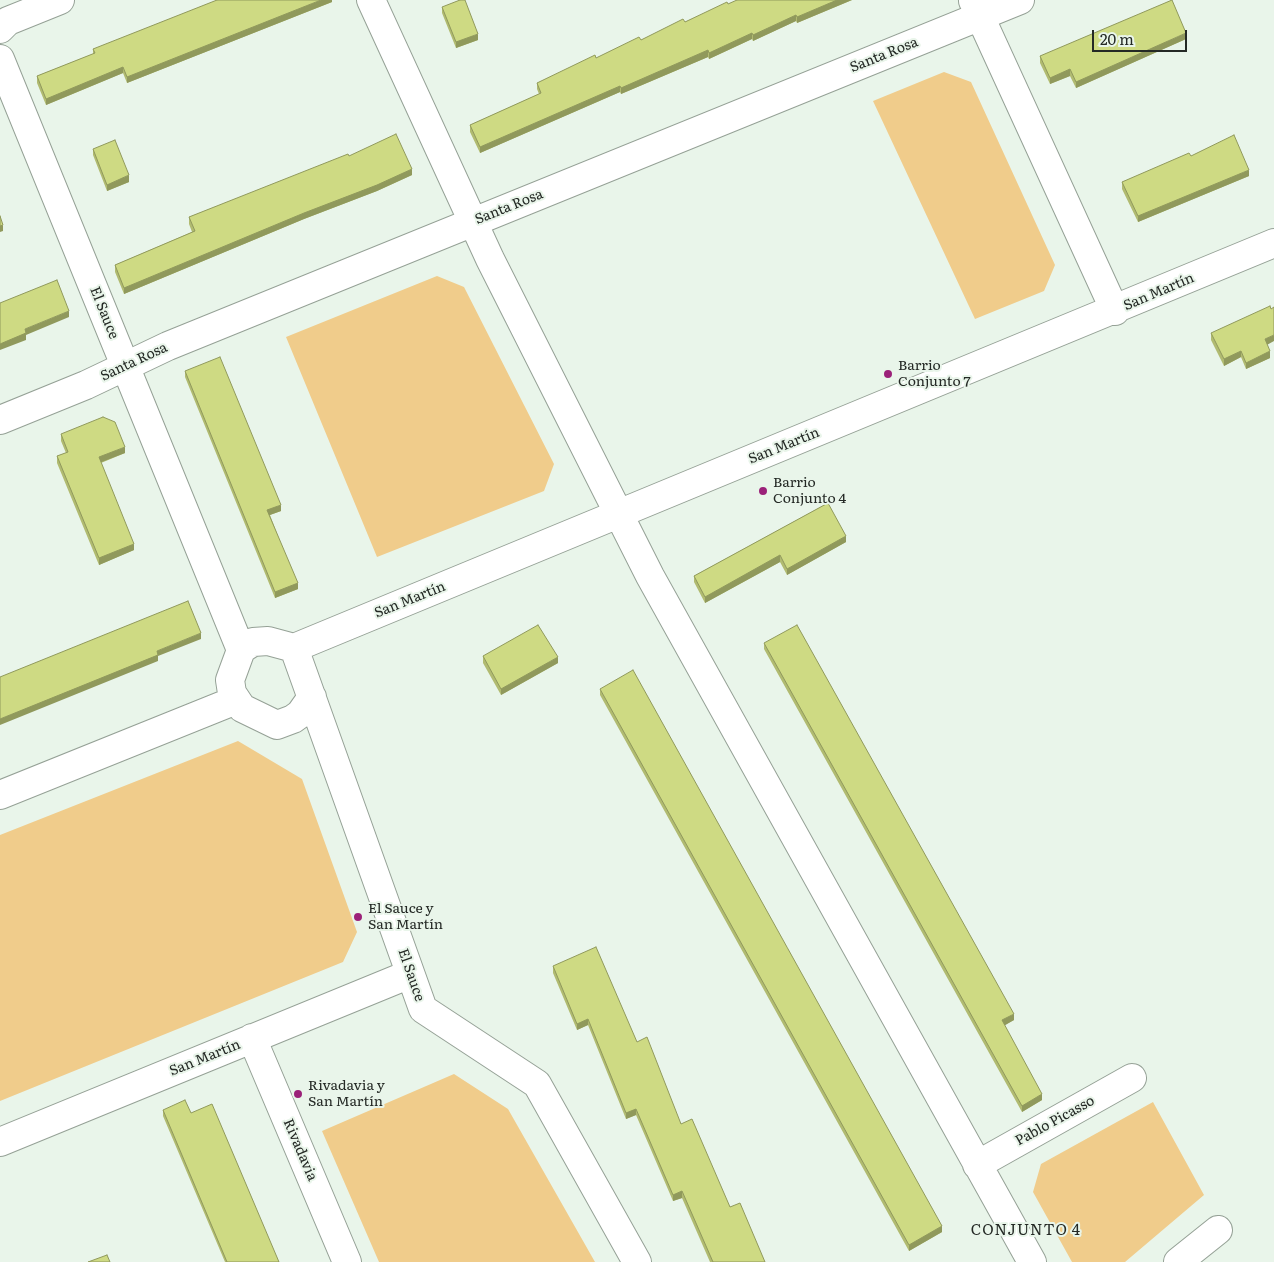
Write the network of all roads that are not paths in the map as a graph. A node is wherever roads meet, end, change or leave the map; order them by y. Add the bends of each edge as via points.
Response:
1 (60, 0) edge
2 (371, 0) edge
3 (1020, 0) edge
4 (976, 8) edge
5 (0, 29) edge
6 (0, 59) edge
7 (473, 222) junction
8 (1274, 243) edge
9 (1115, 311) junction
10 (125, 366) junction
11 (0, 420) edge
12 (619, 514) junction
13 (294, 648) junction
14 (241, 650) junction
15 (312, 697) junction
16 (236, 700) junction
17 (0, 795) edge
18 (410, 974) junction
19 (252, 1038) junction
20 (1132, 1078) dead end
21 (0, 1142) edge
22 (977, 1165) junction
23 (1218, 1230) dead end
24 (347, 1262) edge
25 (637, 1262) edge
26 (1032, 1262) edge
27 (1178, 1262) edge

1 - 5 street via 8,21
2 - 7 street
3 - 4 street, Santa Rosa
4 - 7 street, Santa Rosa
4 - 9 street
6 - 10 street, El Sauce
7 - 10 street, Santa Rosa
7 - 12 street
8 - 9 street, San Martín
9 - 12 street, San Martín
10 - 11 street, Santa Rosa
10 - 14 street, El Sauce
12 - 13 street, San Martín
12 - 22 street via 650,576
13 - 14 street via 279,642 259,641
13 - 15 street, El Sauce
14 - 16 street via 230,680
15 - 16 street via 293,720 277,725 242,708
15 - 18 street, El Sauce
16 - 17 street
18 - 19 street, San Martín
18 - 25 street, El Sauce via 423,1009 536,1084
19 - 21 street, San Martín
19 - 24 street, Rivadavia
20 - 22 street, Pablo Picasso
22 - 26 street
23 - 27 street

